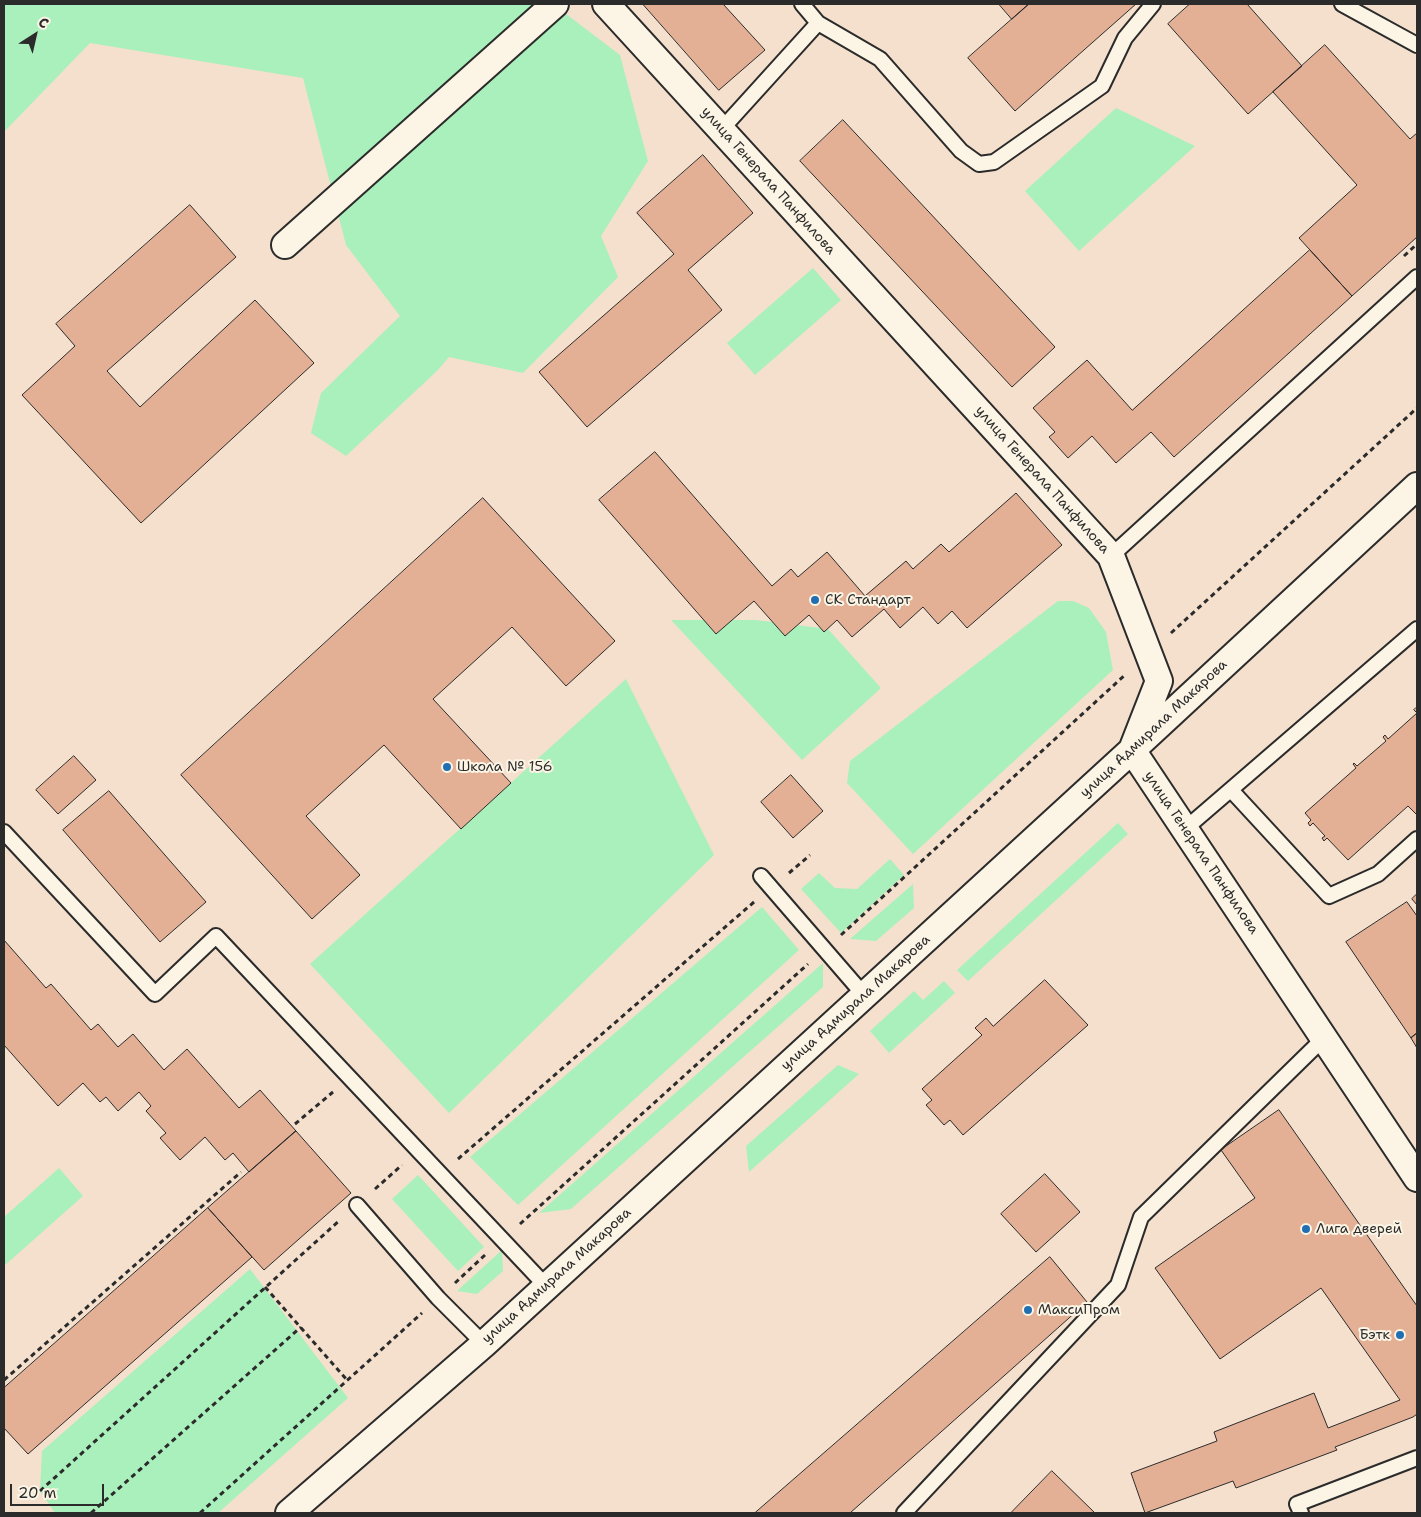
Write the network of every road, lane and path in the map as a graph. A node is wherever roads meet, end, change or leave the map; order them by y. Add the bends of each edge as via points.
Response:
1 (555, 4) edge
2 (606, 4) edge
3 (802, 4) edge
4 (1153, 4) edge
5 (1342, 4) edge
6 (818, 23) junction
7 (1417, 46) edge
8 (721, 130) junction
9 (285, 245) dead end
10 (1417, 277) edge
11 (1417, 408) edge
12 (1417, 486) edge
13 (1112, 556) junction
14 (1417, 630) edge
15 (1148, 653) junction
16 (1132, 750) junction
17 (1231, 790) junction
18 (1185, 829) junction
19 (4, 832) edge
20 (1417, 839) edge
21 (810, 855) dead end
22 (761, 876) dead end
23 (772, 887) junction
24 (824, 950) junction
25 (864, 995) junction
26 (1324, 1038) junction
27 (350, 1078) junction
28 (295, 1124) dead end
29 (418, 1150) junction
30 (241, 1172) dead end
31 (441, 1174) junction
32 (1417, 1178) edge
33 (357, 1204) junction
34 (502, 1240) junction
35 (546, 1286) junction
36 (265, 1287) junction
37 (438, 1298) junction
38 (301, 1327) junction
39 (484, 1344) junction
40 (4, 1380) edge
41 (347, 1380) junction
42 (1417, 1458) edge
43 (40, 1491) dead end
44 (91, 1513) edge
45 (200, 1513) edge
46 (289, 1513) edge
47 (904, 1513) edge
48 (1301, 1513) edge

1 - 9 street
2 - 8 street, улица Генерала Панфилова
3 - 6 lane
4 - 6 lane via 1125,38 1102,86 994,162 979,164 961,151 880,59
5 - 7 lane
6 - 8 lane
8 - 13 street, улица Генерала Панфилова
10 - 13 lane
11 - 15 path
12 - 16 street, улица Адмирала Макарова
13 - 15 street, улица Генерала Панфилова
14 - 17 lane
15 - 16 street, улица Генерала Панфилова via 1159,681
15 - 24 path
16 - 18 street, улица Генерала Панфилова
16 - 25 street, улица Адмирала Макарова
17 - 18 lane
17 - 20 lane via 1329,896 1378,874
18 - 26 street, улица Генерала Панфилова
19 - 27 lane via 155,994 216,936
21 - 23 path
22 - 23 lane
23 - 24 lane
23 - 31 path
24 - 25 lane
24 - 34 path
25 - 35 street, улица Адмирала Макарова
26 - 32 street, улица Генерала Панфилова
26 - 47 lane via 1141,1217 1118,1285
27 - 28 path
27 - 29 lane
29 - 31 lane
29 - 33 path
30 - 40 path
31 - 34 lane
33 - 36 path
33 - 37 lane
34 - 35 lane
34 - 37 path
35 - 39 street, улица Адмирала Макарова
36 - 38 path
36 - 43 path
37 - 39 lane
37 - 41 path
38 - 41 path
38 - 44 path
39 - 46 street, улица Адмирала Макарова
41 - 45 path
42 - 48 lane via 1297,1504

